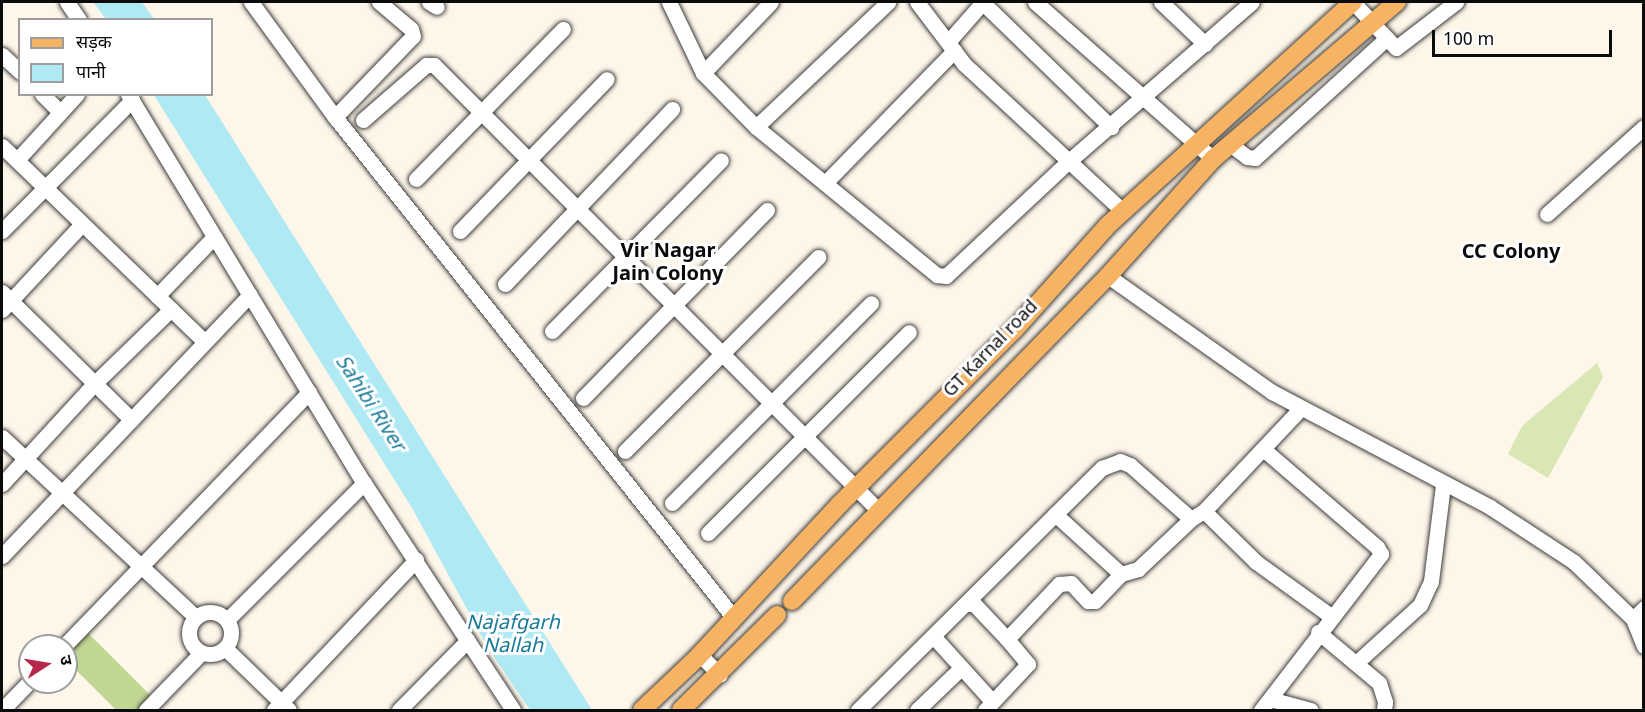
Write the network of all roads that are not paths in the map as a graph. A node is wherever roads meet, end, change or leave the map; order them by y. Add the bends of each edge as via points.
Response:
1 (67, 2) edge
2 (250, 2) edge
3 (380, 2) edge
4 (669, 2) edge
5 (771, 2) edge
6 (888, 2) edge
7 (917, 2) edge
8 (983, 2) edge
9 (1035, 2) edge
10 (1161, 2) edge
11 (1252, 2) edge
12 (1353, 2) edge
13 (1397, 2) edge
14 (1456, 2) edge
15 (78, 18) edge
16 (1372, 22) junction
17 (563, 29) dead end
18 (1387, 38) junction
19 (1205, 44) junction
20 (951, 47) junction
21 (2, 55) edge
22 (18, 70) edge
23 (704, 73) junction
24 (608, 79) dead end
25 (44, 96) edge
26 (75, 96) edge
27 (130, 97) edge
28 (1143, 99) junction
29 (672, 110) dead end
30 (60, 112) junction
31 (483, 114) junction
32 (335, 117) junction
33 (363, 120) dead end
34 (756, 127) junction
35 (1111, 127) junction
36 (1644, 127) edge
37 (1194, 143) junction
38 (1230, 144) junction
39 (3, 149) edge
40 (1213, 159) junction
41 (17, 160) junction
42 (721, 160) dead end
43 (1069, 161) junction
44 (531, 162) junction
45 (416, 179) dead end
46 (825, 183) junction
47 (45, 188) junction
48 (578, 209) junction
49 (767, 210) dead end
50 (1123, 211) junction
51 (1547, 214) dead end
52 (82, 224) junction
53 (2, 231) edge
54 (460, 231) dead end
55 (214, 237) junction
56 (818, 257) dead end
57 (627, 259) junction
58 (1108, 276) junction
59 (505, 284) dead end
60 (157, 296) junction
61 (250, 296) junction
62 (4, 301) edge
63 (871, 303) dead end
64 (674, 305) junction
65 (171, 309) junction
66 (552, 331) dead end
67 (909, 332) dead end
68 (205, 342) junction
69 (723, 355) junction
70 (95, 382) junction
71 (309, 392) junction
72 (583, 398) dead end
73 (770, 403) junction
74 (1301, 408) junction
75 (132, 420) junction
76 (2, 437) edge
77 (804, 437) junction
78 (1263, 449) junction
79 (625, 451) dead end
80 (26, 458) junction
81 (364, 483) junction
82 (2, 484) edge
83 (1443, 484) junction
84 (855, 488) junction
85 (61, 492) junction
86 (672, 503) dead end
87 (879, 511) junction
88 (1055, 514) junction
89 (1197, 515) junction
90 (708, 533) dead end
91 (2, 556) edge
92 (416, 560) junction
93 (140, 568) junction
94 (1121, 574) junction
95 (792, 601) dead end
96 (966, 604) junction
97 (1638, 614) edge
98 (777, 615) dead end
99 (1331, 616) junction
100 (196, 617) junction
101 (734, 618) junction
102 (227, 620) junction
103 (1318, 632) junction
104 (76, 634) edge
105 (933, 636) junction
106 (1007, 639) junction
107 (468, 640) junction
108 (1644, 646) edge
109 (225, 648) junction
110 (201, 653) junction
111 (700, 655) junction
112 (1356, 663) junction
113 (962, 668) junction
114 (720, 675) junction
115 (18, 693) edge
116 (1266, 705) edge
117 (988, 706) edge
118 (281, 708) edge
119 (2, 710) edge
120 (146, 711) edge
121 (399, 711) edge
122 (513, 711) edge
123 (642, 711) edge
124 (681, 711) edge
125 (858, 711) edge
126 (917, 711) edge
127 (1311, 711) edge
128 (1384, 711) edge

1 - 15 street
2 - 32 street
3 - 32 street via 411,29 413,36
4 - 23 street
5 - 23 street
6 - 34 street
7 - 20 street
8 - 20 street
8 - 35 street
9 - 28 street
10 - 19 street
11 - 19 street
12 - 16 street
12 - 37 main road, GT Karnal road
13 - 16 main road, GT Karnal road
14 - 18 street via 1396,48
16 - 18 street
16 - 38 main road, GT Karnal road
17 - 31 street
18 - 38 street via 1255,158 1246,157
19 - 28 street
20 - 43 street
20 - 46 street
21 - 22 street
23 - 34 street
24 - 44 street
25 - 30 street
26 - 30 street
27 - 47 street
27 - 55 street
28 - 35 street
28 - 37 street
29 - 48 street
30 - 41 street
31 - 33 street via 431,64
31 - 44 street
31 - 45 street
32 - 101 street
34 - 46 street
35 - 43 street
36 - 51 street
37 - 40 street
37 - 50 main road, GT Karnal road
38 - 40 main road, GT Karnal road
39 - 41 street
40 - 58 main road, GT Karnal road
41 - 47 street
42 - 57 street
43 - 46 street via 951,274 942,276
43 - 50 street
44 - 48 street
44 - 54 street
47 - 52 street
47 - 53 street
48 - 57 street
48 - 59 street
49 - 64 street
50 - 84 main road, GT Karnal road via 1015,329
52 - 60 street
52 - 62 street
55 - 60 street
55 - 61 street
56 - 69 street
57 - 64 street
57 - 66 street
58 - 74 street via 1272,392
58 - 87 main road, GT Karnal road
60 - 65 street
61 - 68 street
61 - 71 street
62 - 70 street
63 - 73 street
64 - 69 street
64 - 72 street
65 - 68 street
65 - 70 street
67 - 77 street
68 - 75 street
69 - 73 street
69 - 79 street
70 - 75 street
70 - 80 street
71 - 81 street
71 - 93 street
73 - 77 street
73 - 86 street
74 - 78 street
74 - 83 street
75 - 85 street
76 - 80 street
77 - 84 street
77 - 90 street
78 - 89 street
78 - 99 street via 1380,551 1380,559
80 - 82 street
80 - 85 street
81 - 92 street
81 - 102 street
83 - 97 street via 1490,507 1574,562
83 - 112 street via 1431,581 1420,605
84 - 87 street
84 - 101 main road, GT Karnal road
85 - 91 street
85 - 93 street
87 - 95 main road, GT Karnal road
88 - 89 street via 1101,468 1120,461
88 - 94 street
88 - 96 street
89 - 94 street via 1138,569
89 - 99 street
92 - 107 street
92 - 118 street
93 - 100 street
93 - 104 street
94 - 106 street via 1091,601 1064,581
96 - 105 street
96 - 106 street via 974,604
97 - 108 street
98 - 114 main road
99 - 103 street
100 - 102 street via 212,612
100 - 110 street via 188,632 189,640
101 - 111 main road, GT Karnal road
102 - 109 street via 231,634
103 - 112 street
103 - 116 street
105 - 113 street
105 - 125 street
106 - 117 street via 1028,664
107 - 121 street
107 - 122 street
109 - 110 street via 216,653
109 - 118 street
110 - 120 street
111 - 114 street
111 - 123 main road, GT Karnal road
112 - 128 street via 1379,683
113 - 117 street
113 - 126 street
114 - 124 main road
115 - 119 street
116 - 127 street

